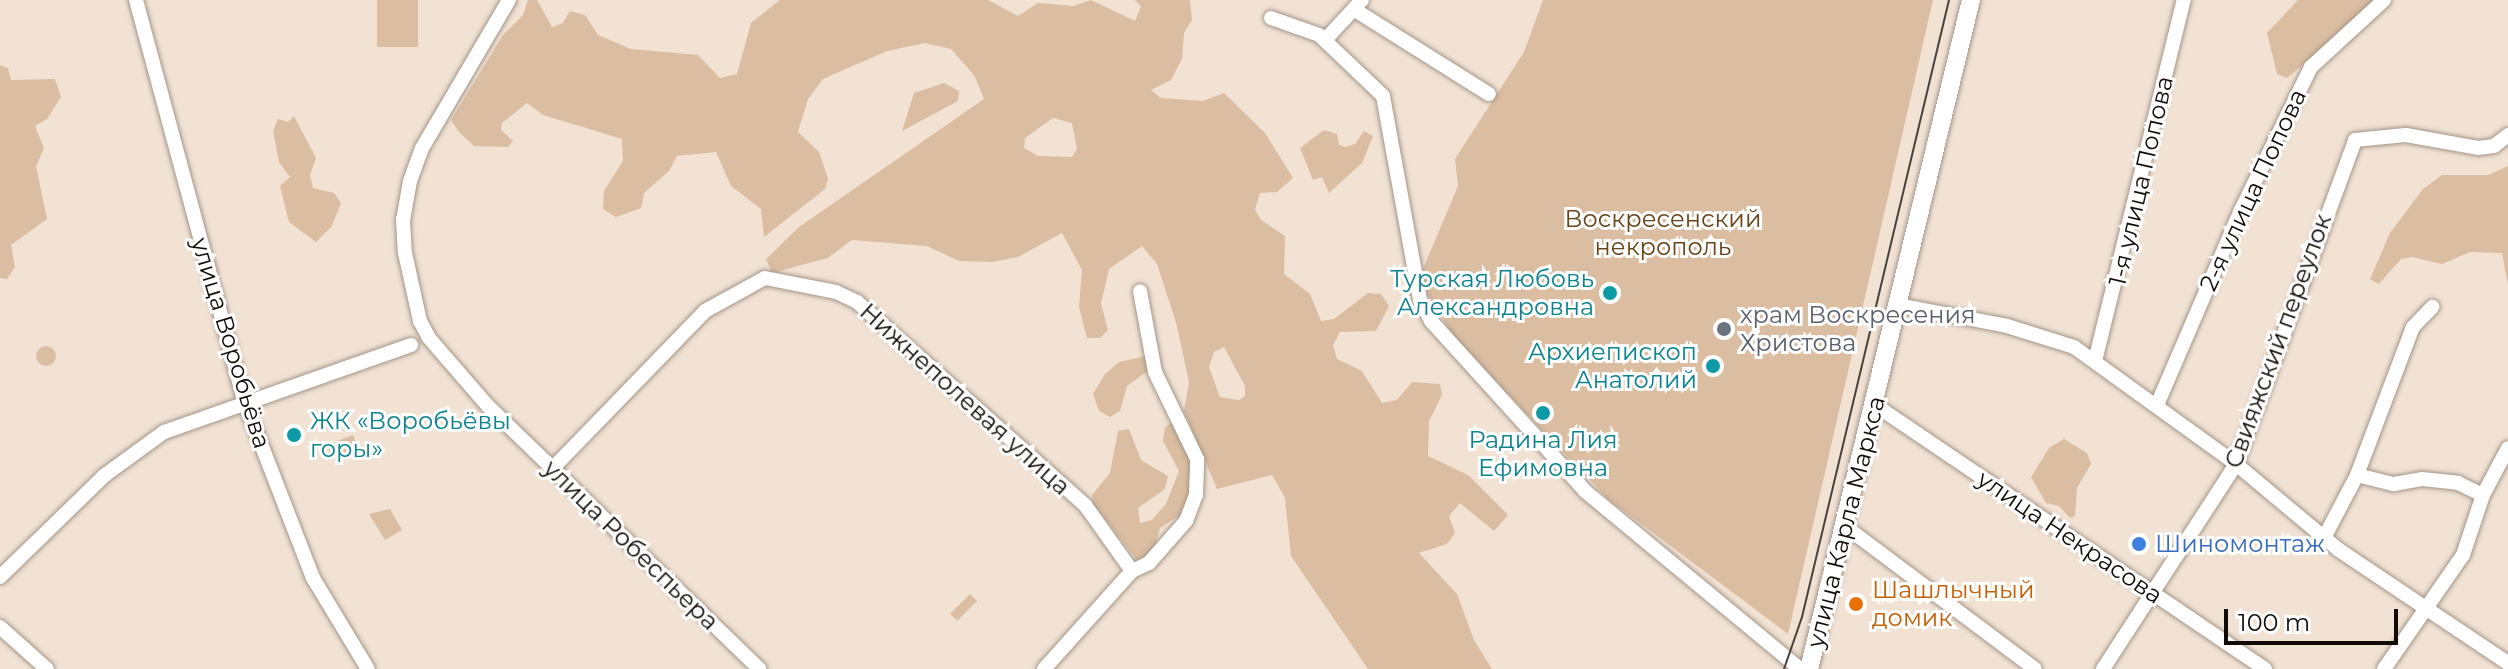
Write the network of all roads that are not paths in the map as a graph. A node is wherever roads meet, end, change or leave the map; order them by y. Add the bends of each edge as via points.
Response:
1 (136, 0) edge
2 (509, 0) edge
3 (1971, 0) edge
4 (2184, 0) edge
5 (2384, 0) edge
6 (1359, 5) edge
7 (1271, 18) dead end
8 (1326, 39) junction
9 (1489, 94) dead end
10 (2508, 135) edge
11 (1140, 291) dead end
12 (1898, 305) junction
13 (2432, 307) dead end
14 (411, 345) dead end
15 (2095, 361) junction
16 (244, 400) junction
17 (1875, 405) junction
18 (2157, 405) junction
19 (2508, 448) edge
20 (2236, 464) junction
21 (552, 469) junction
22 (2357, 475) junction
23 (2483, 495) junction
24 (1846, 527) junction
25 (2325, 536) junction
26 (1132, 571) junction
27 (0, 577) edge
28 (2153, 594) junction
29 (2428, 612) junction
30 (0, 627) edge
31 (2506, 662) edge
32 (47, 669) edge
33 (368, 669) edge
34 (759, 669) edge
35 (1044, 669) edge
36 (1800, 669) edge
37 (1809, 669) edge
38 (2035, 669) edge
39 (2103, 669) edge
40 (2265, 669) edge
41 (2384, 669) edge

1 - 16 street, улица Воробьёва
2 - 21 street, улица Робеспьера via 422,148 403,219 405,253 429,338
3 - 12 main road, улица Карла Маркса
4 - 15 street, 1-я улица Попова
5 - 18 street, 2-я улица Попова via 2311,67 2240,212
6 - 8 street
6 - 9 street
7 - 8 street
8 - 36 street via 1383,96 1420,300 1431,321 1585,491
10 - 20 street, Свияжский переулок via 2494,146 2478,148 2406,135 2355,140
11 - 26 street via 1155,372 1197,459 1196,495 1186,521 1149,563
12 - 15 street via 2054,338
12 - 17 main road, улица Карла Маркса
13 - 22 street via 2413,327
14 - 16 street
15 - 18 street
16 - 27 street via 164,432 105,475
16 - 33 street, улица Воробьёва via 313,578
17 - 24 main road, улица Карла Маркса
17 - 28 street, улица Некрасова
18 - 20 street
19 - 23 street
20 - 25 street
20 - 28 street, Свияжский переулок
21 - 26 street, Нижнеполевая улица via 705,311 765,278 836,292 857,302 1085,505
21 - 34 street, улица Робеспьера
22 - 23 street via 2394,484 2422,479 2458,483
22 - 25 street
23 - 29 street via 2467,548
24 - 37 main road, улица Карла Маркса
24 - 38 street
25 - 29 street
26 - 35 street
28 - 39 street, Свияжский переулок
28 - 40 street, улица Некрасова
29 - 31 street
29 - 41 street
30 - 32 street

